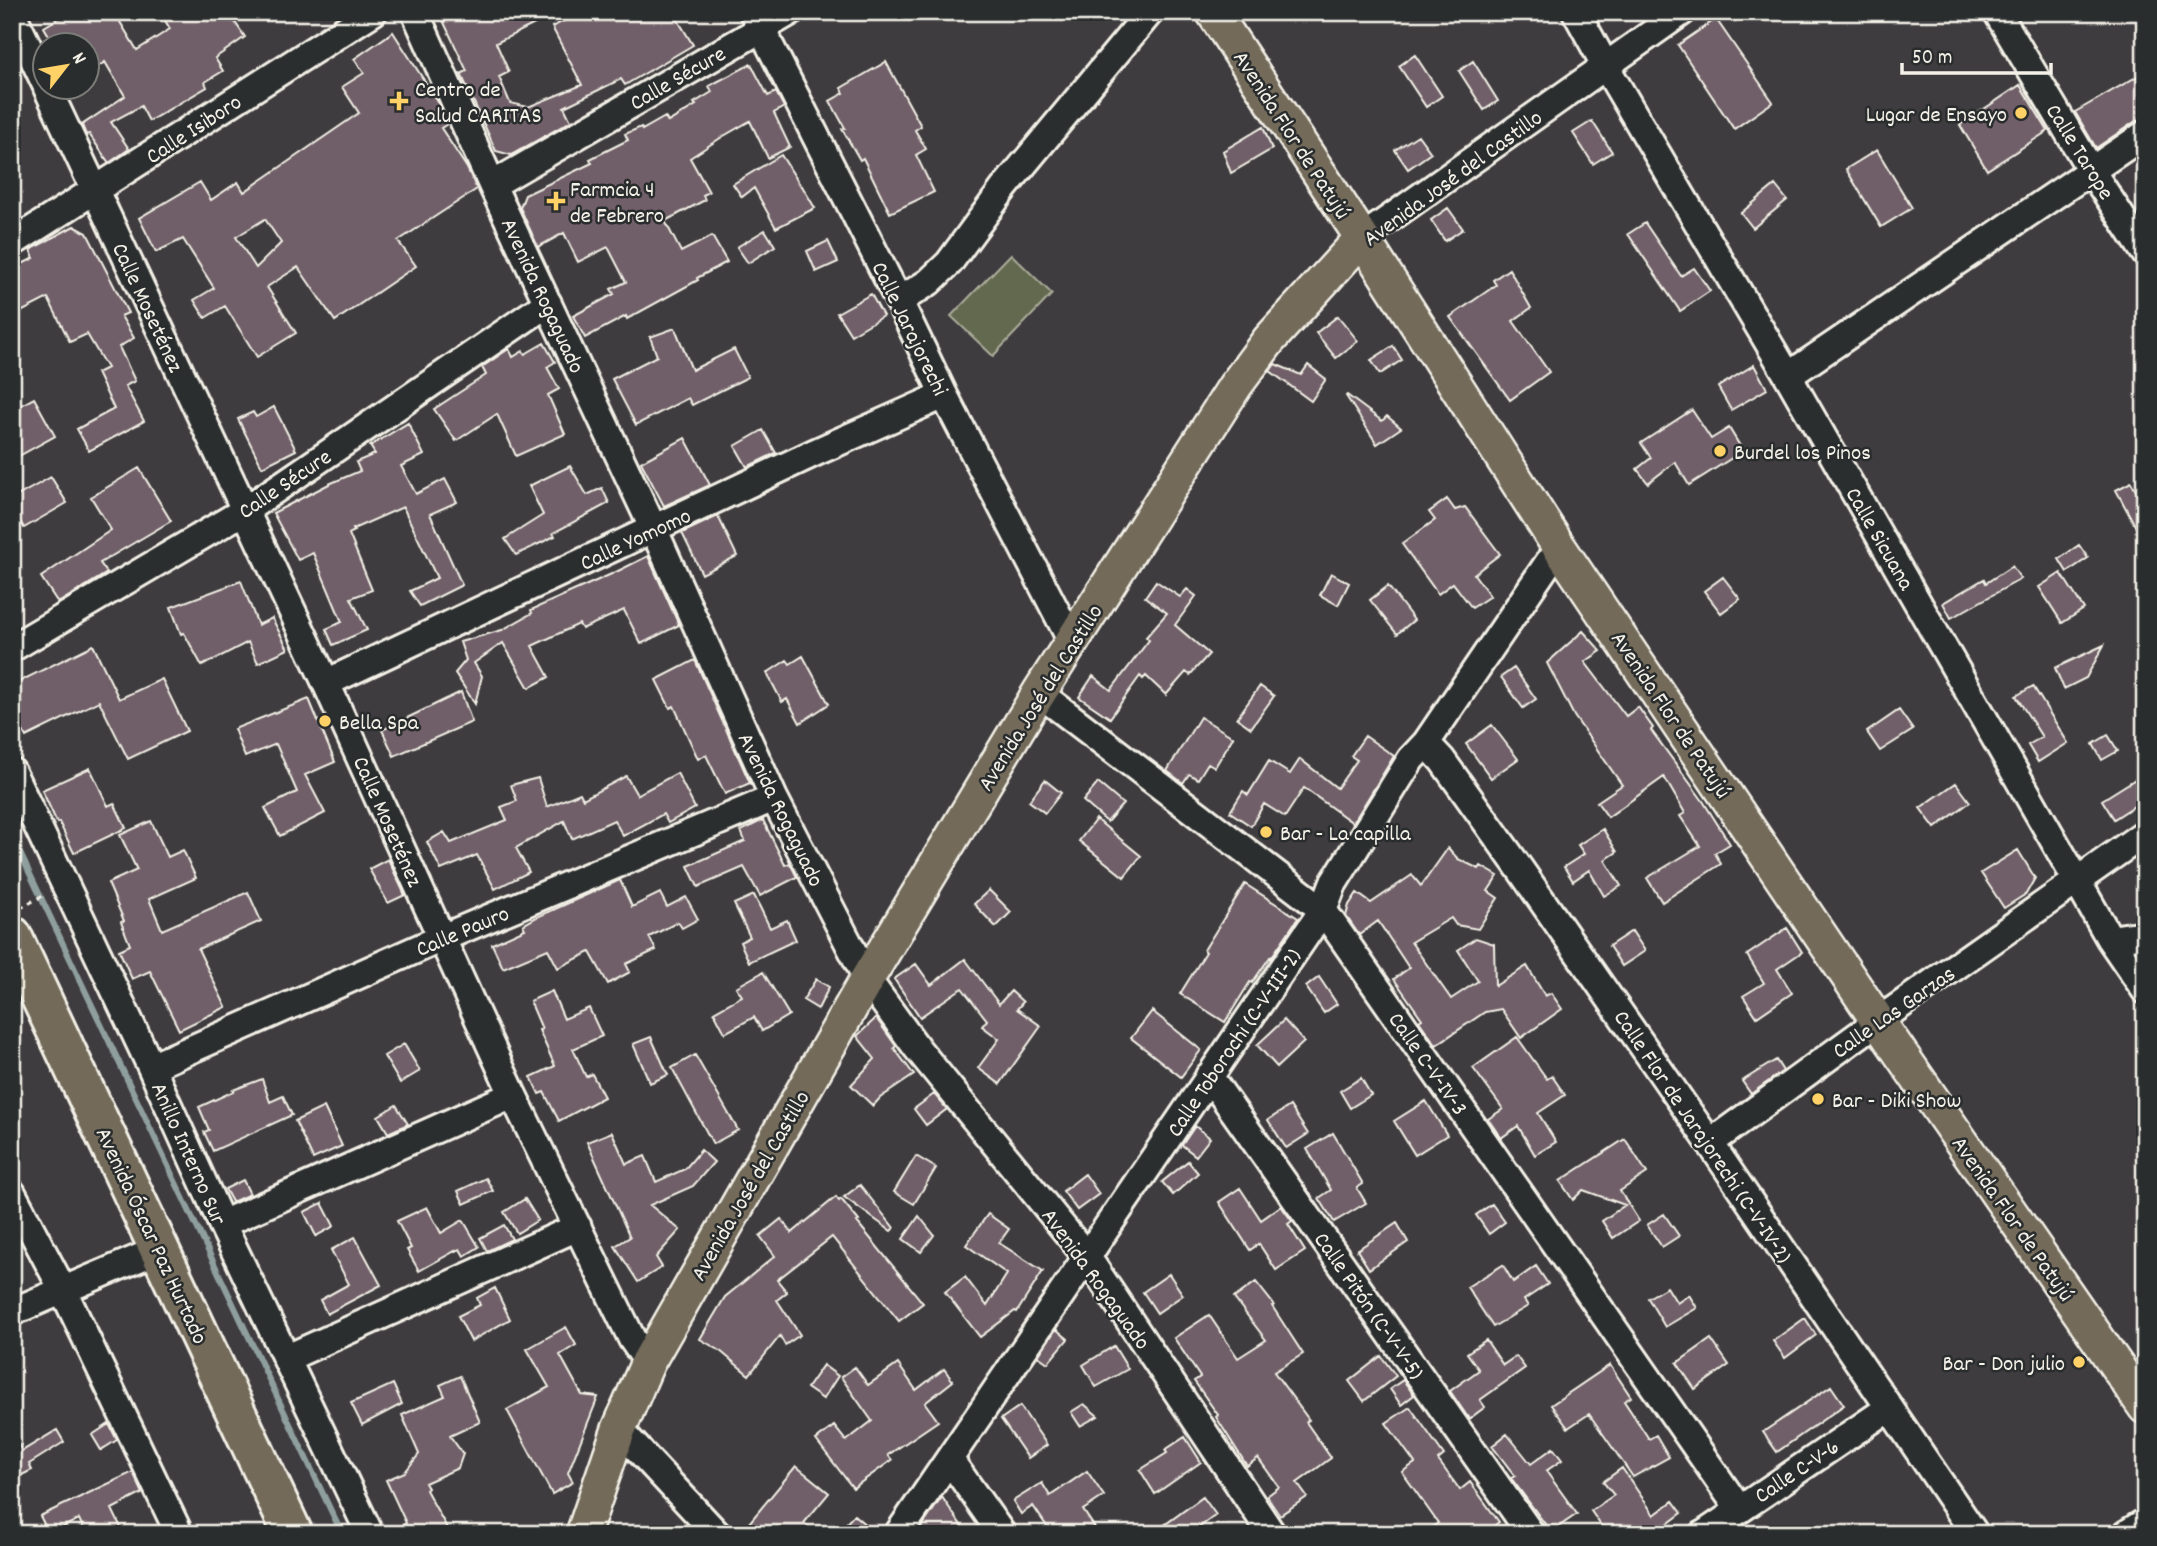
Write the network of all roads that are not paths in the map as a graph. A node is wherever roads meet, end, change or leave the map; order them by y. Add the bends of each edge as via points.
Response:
1 (373, 12) edge
2 (415, 12) edge
3 (790, 12) edge
4 (1150, 12) edge
5 (1213, 12) edge
6 (1576, 12) edge
7 (1682, 12) edge
8 (1997, 12) edge
9 (12, 13) edge
10 (757, 20) edge
11 (32, 56) edge
12 (1606, 67) junction
13 (53, 102) edge
14 (2145, 134) edge
15 (2092, 172) junction
16 (492, 185) junction
17 (95, 192) junction
18 (1362, 238) junction
19 (12, 243) edge
20 (2145, 253) edge
21 (899, 301) junction
22 (548, 303) junction
23 (1788, 376) junction
24 (944, 396) junction
25 (244, 510) junction
26 (654, 530) junction
27 (1559, 547) junction
28 (1072, 642) junction
29 (12, 649) edge
30 (326, 682) junction
31 (1039, 693) junction
32 (1426, 743) junction
33 (12, 772) edge
34 (774, 798) junction
35 (2145, 833) edge
36 (2077, 881) junction
37 (1323, 910) junction
38 (2145, 934) edge
39 (12, 936) edge
40 (442, 938) junction
41 (2110, 939) junction
42 (867, 979) junction
43 (2145, 990) edge
44 (1878, 1021) junction
45 (151, 1067) junction
46 (1209, 1076) junction
47 (513, 1095) junction
48 (1710, 1143) junction
49 (12, 1193) edge
50 (222, 1224) junction
51 (578, 1227) junction
52 (159, 1249) junction
53 (1087, 1257) junction
54 (63, 1290) junction
55 (12, 1312) edge
56 (287, 1358) junction
57 (648, 1362) junction
58 (2145, 1407) edge
59 (1889, 1408) junction
60 (620, 1429) junction
61 (950, 1460) junction
62 (1739, 1509) junction
63 (2145, 1522) edge
64 (177, 1529) dead end
65 (293, 1534) edge
66 (370, 1534) edge
67 (583, 1534) edge
68 (717, 1534) edge
69 (898, 1534) edge
70 (1002, 1534) edge
71 (1272, 1534) edge
72 (1531, 1534) edge
73 (1704, 1534) edge
74 (1975, 1534) edge
75 (2126, 1534) edge

1 - 17 street, Calle Isiboro
2 - 16 street, Avenida Rogaguado
3 - 10 street, Calle Sécure
4 - 21 street via 1004,188 949,263
5 - 18 main road, Avenida Flor de Patujú
6 - 12 street, Calle Sicuana
7 - 12 street, Avenida José del Castillo
8 - 15 street, Calle Tarope
9 - 11 street, Calle Moseténez
10 - 16 street, Calle Sécure
10 - 21 street, Calle Jarajorechi
12 - 18 street, Avenida José del Castillo
12 - 23 street, Calle Sicuana
13 - 17 street, Calle Moseténez
14 - 15 street
15 - 20 street, Calle Tarope
15 - 23 street
16 - 22 street, Avenida Rogaguado
17 - 19 street, Calle Isiboro
17 - 25 street, Calle Moseténez
18 - 27 main road, Avenida Flor de Patujú
18 - 28 main road, Avenida José del Castillo via 1269,340 1235,386
21 - 24 street, Calle Jarajorechi
22 - 25 street, Calle Sécure
22 - 26 street, Avenida Rogaguado
23 - 36 street, Calle Sicuana
24 - 26 street, Calle Yomomo
24 - 28 street, Calle Jarajorechi
25 - 29 street, Calle Sécure
25 - 30 street, Calle Moseténez
26 - 30 street, Calle Yomomo
26 - 34 street, Avenida Rogaguado
27 - 32 street, Calle Toborochi (C-V-III-2)
27 - 44 main road, Avenida Flor de Patujú
28 - 31 main road, Avenida José del Castillo
30 - 40 street, Calle Moseténez
31 - 37 street, Calle C-V-IV-3
31 - 42 main road, Avenida José del Castillo
32 - 37 street, Calle Toborochi (C-V-III-2) via 1411,759 1333,884
32 - 48 street, Calle Flor de Jarajorechi (C-V-IV-2) via 1520,869
33 - 45 street, Anillo Interno Sur
34 - 40 street, Calle Pauro
34 - 42 street, Avenida Rogaguado
35 - 36 street
36 - 41 street, Calle Sicuana
36 - 44 street, Calle Las Garzas
37 - 46 street, Calle Toborochi (C-V-III-2)
37 - 62 street, Calle C-V-IV-3
38 - 41 street
39 - 52 highway, Avenida Óscar Paz Hurtado
40 - 45 street, Calle Pauro
40 - 47 street, Calle Moseténez
41 - 43 street, Calle Sicuana
42 - 53 street, Avenida Rogaguado via 917,1048
42 - 57 main road, Avenida José del Castillo
44 - 48 street, Calle Las Garzas
44 - 58 main road, Avenida Flor de Patujú
45 - 50 street, Anillo Interno Sur
46 - 53 street, Calle Toborochi (C-V-III-2)
46 - 72 street, Calle Pitón (C-V-V-5)
47 - 50 street
47 - 51 street, Calle Moseténez
48 - 59 street, Calle Flor de Jarajorechi (C-V-IV-2)
49 - 54 street
50 - 56 street, Anillo Interno Sur
51 - 56 street
51 - 57 street, Calle Moseténez via 632,1339
52 - 54 street
52 - 65 highway, Avenida Óscar Paz Hurtado
53 - 61 street, Calle Toborochi (C-V-III-2)
53 - 71 street, Avenida Rogaguado
54 - 55 street
54 - 64 street
56 - 66 street, Anillo Interno Sur
57 - 60 main road, Avenida José del Castillo
59 - 62 street, Calle C-V-6
59 - 74 street, Calle Flor de Jarajorechi (C-V-IV-2)
60 - 67 main road, Avenida José del Castillo
60 - 68 street
61 - 69 street, Calle Toborochi (C-V-III-2)
61 - 70 street
62 - 73 street, Calle C-V-6
63 - 75 street

